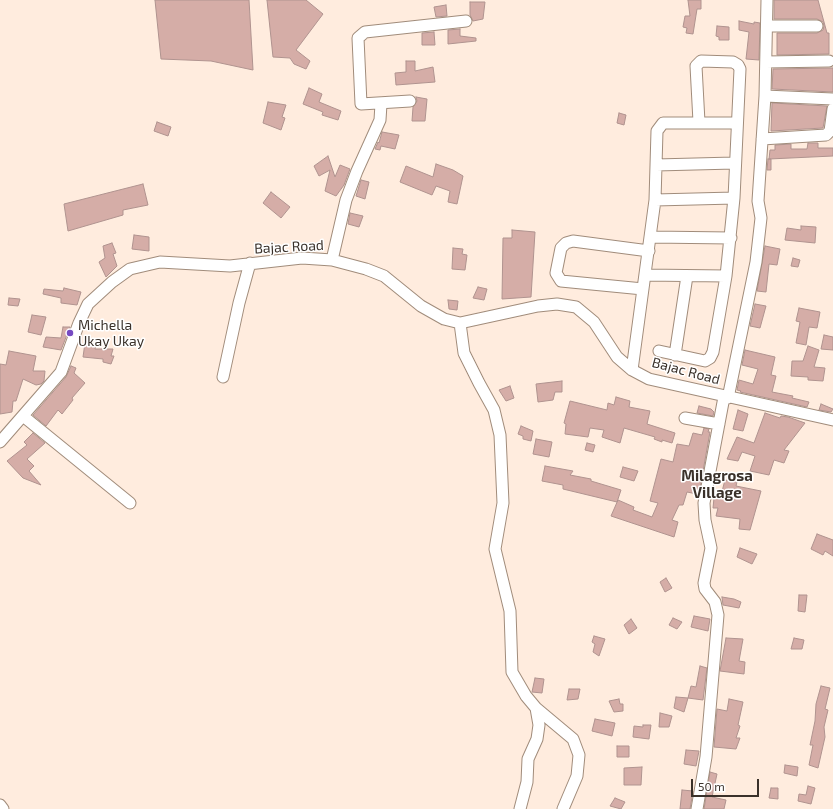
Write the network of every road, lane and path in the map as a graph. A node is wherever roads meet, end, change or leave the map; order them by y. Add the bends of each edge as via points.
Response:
1 (767, 0) edge
2 (466, 21) dead end
3 (767, 26) junction
4 (817, 26) dead end
5 (766, 62) junction
6 (829, 62) dead end
7 (765, 96) junction
8 (833, 99) edge
9 (410, 101) dead end
10 (381, 104) junction
11 (833, 109) edge
12 (699, 122) junction
13 (737, 123) junction
14 (762, 139) junction
15 (734, 163) junction
16 (656, 165) junction
17 (734, 198) junction
18 (655, 200) junction
19 (650, 237) junction
20 (731, 238) junction
21 (649, 251) junction
22 (332, 260) junction
23 (250, 263) junction
24 (645, 275) junction
25 (688, 276) junction
26 (726, 276) junction
27 (643, 289) junction
28 (460, 323) junction
29 (659, 351) dead end
30 (675, 355) junction
31 (632, 370) junction
32 (223, 377) dead end
33 (726, 397) junction
34 (23, 416) junction
35 (685, 418) dead end
36 (833, 420) edge
37 (719, 424) junction
38 (0, 442) edge
39 (130, 503) dead end
40 (536, 708) junction
41 (0, 805) edge
42 (3, 809) edge
43 (520, 809) edge
44 (563, 809) edge
45 (697, 809) edge

1 - 3 street
2 - 10 street via 361,34 358,38 361,104
3 - 4 street
3 - 5 street
5 - 6 street
5 - 7 street
7 - 8 street
7 - 14 street
9 - 10 street
10 - 22 street via 380,120 374,138 346,200
11 - 14 street via 830,131 826,136
12 - 13 street
12 - 13 street via 696,66 700,61 733,62 738,65 740,69
12 - 16 street via 663,123 660,126 657,131
13 - 15 street
14 - 33 street via 758,201 761,218 756,262
15 - 16 street
15 - 17 street
16 - 18 street
17 - 18 street
17 - 20 street
18 - 19 street
19 - 20 street
19 - 21 street
20 - 26 street
21 - 24 street
21 - 27 street via 572,241 561,248 556,273 561,281
22 - 23 street, Bajac Road via 302,258
22 - 28 street, Bajac Road via 384,276 421,306 444,319
23 - 32 street
23 - 34 street, Bajac Road via 230,266 160,262 130,269 88,304 61,372
24 - 25 street
24 - 27 street
25 - 26 street
25 - 30 street
26 - 30 street via 710,358 705,361
27 - 31 street
28 - 31 street, Bajac Road via 538,306 557,304 576,307 594,322 617,357
28 - 40 street via 464,353 494,410 500,435 503,503 495,548 510,610 512,672
29 - 30 street
31 - 33 street, Bajac Road via 649,379
33 - 36 street, Bajac Road
33 - 37 street
34 - 38 street, Bajac Road
34 - 39 street
35 - 37 street
37 - 45 street via 704,503 711,548 704,583 705,589 715,602 718,615 706,757
40 - 43 street via 539,725 537,739 528,758
40 - 44 street via 573,739 579,755 577,776
41 - 42 street

